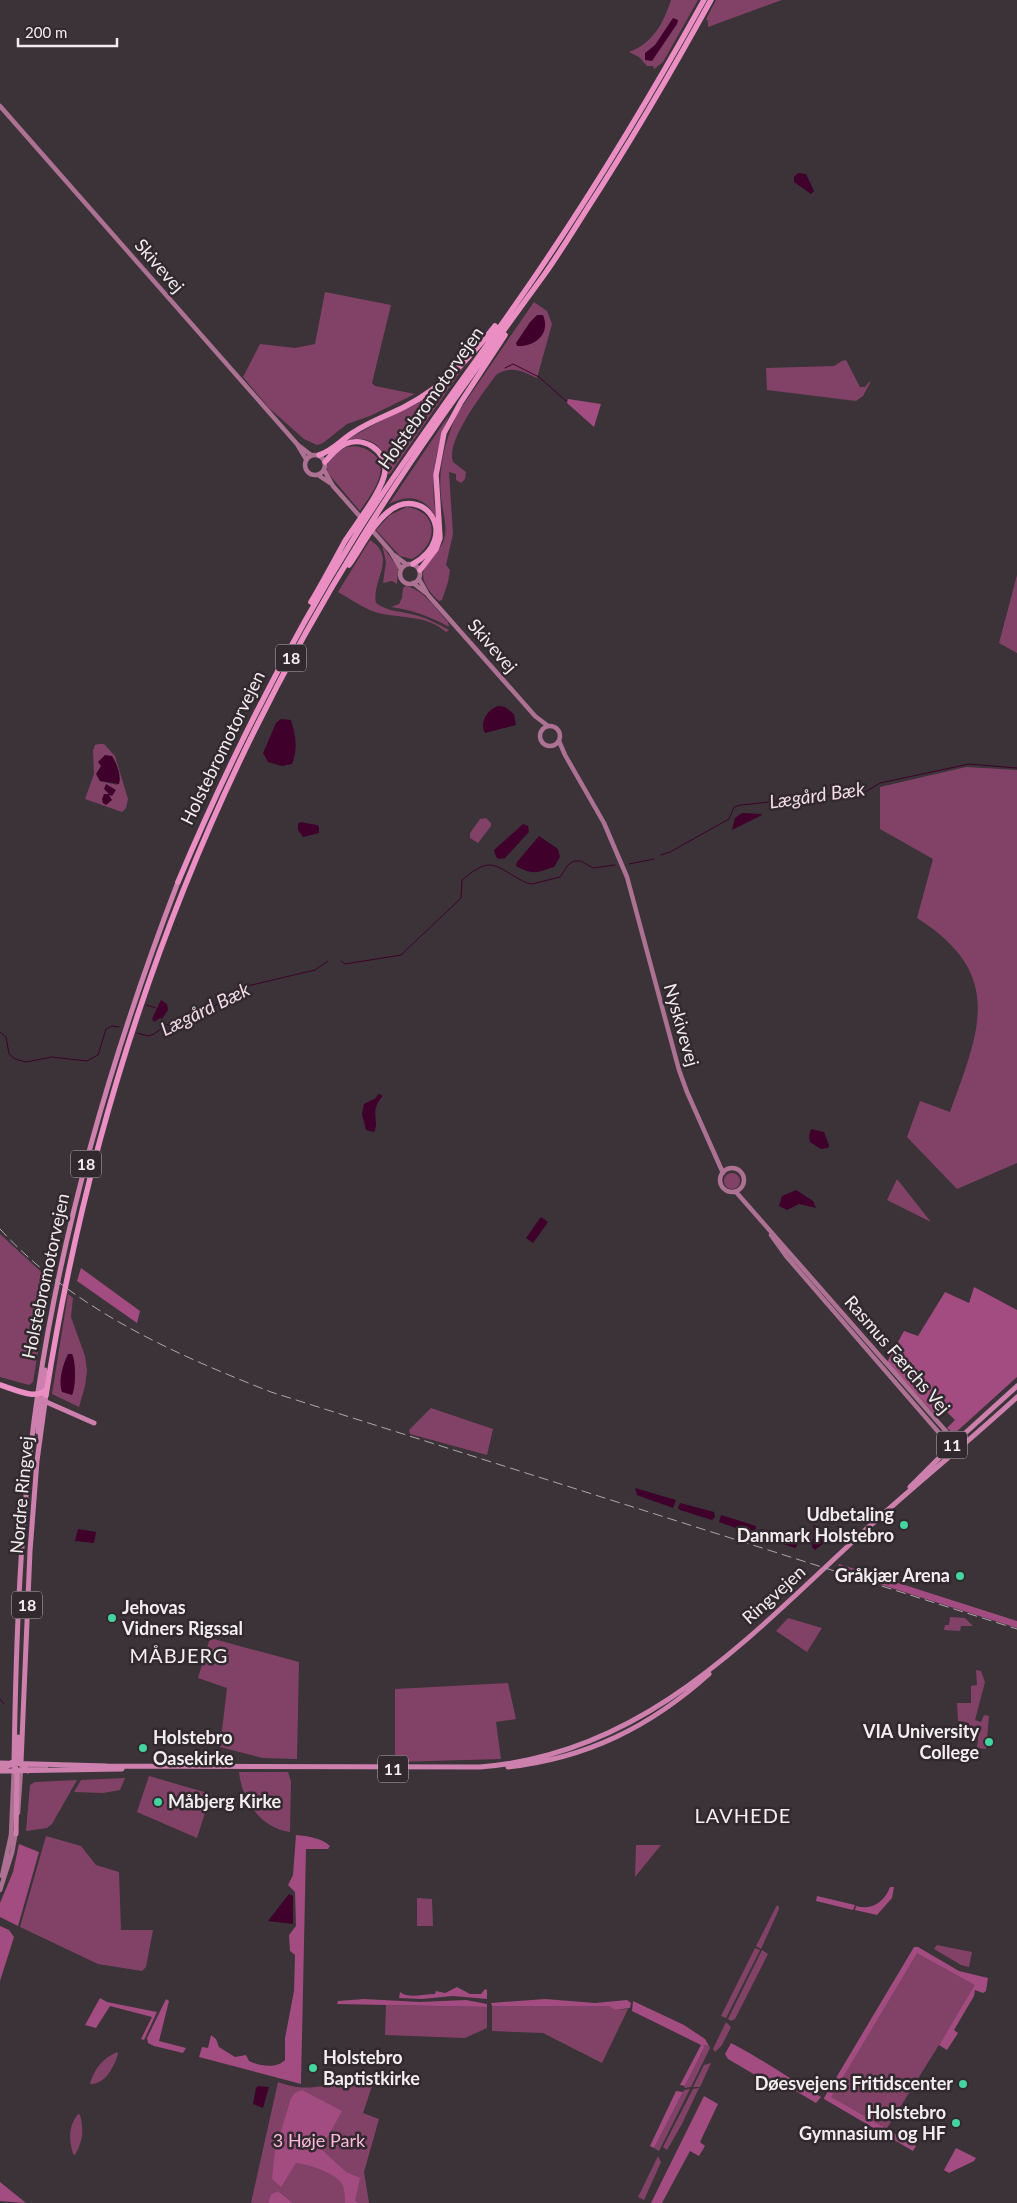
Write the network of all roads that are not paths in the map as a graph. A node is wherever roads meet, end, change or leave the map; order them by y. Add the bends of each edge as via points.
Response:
1 (704, 0) edge
2 (711, 0) edge
3 (0, 106) edge
4 (542, 271) junction
5 (297, 444) junction
6 (311, 455) junction
7 (319, 455) junction
8 (306, 460) junction
9 (325, 462) junction
10 (324, 470) junction
11 (318, 475) junction
12 (333, 486) junction
13 (391, 552) junction
14 (406, 564) junction
15 (414, 564) junction
16 (401, 568) junction
17 (420, 570) junction
18 (419, 579) junction
19 (413, 583) junction
20 (428, 594) junction
21 (311, 623) junction
22 (284, 657) junction
23 (534, 716) junction
24 (548, 726) junction
25 (541, 731) junction
26 (559, 741) junction
27 (553, 745) junction
28 (564, 755) junction
29 (178, 882) joint
30 (716, 1153) junction
31 (728, 1169) junction
32 (723, 1172) junction
33 (741, 1189) junction
34 (736, 1192) junction
35 (748, 1204) junction
36 (0, 1385) edge
37 (1017, 1386) edge
38 (1017, 1397) edge
39 (42, 1398) junction
40 (94, 1422) dead end
41 (952, 1445) junction
42 (890, 1508) junction
43 (722, 1661) junction
44 (0, 1763) edge
45 (17, 1766) junction
46 (0, 1768) edge
47 (0, 1772) edge
48 (16, 1834) joint
49 (0, 1882) edge
50 (0, 1890) edge

1 - 4 highway, Holstebromotorvejen / 18 via 639,114
2 - 4 highway, Holstebromotorvejen / 18 via 645,117
3 - 5 main road, Skivevej
4 - 7 highway via 453,374 424,396 355,431
4 - 17 highway via 449,422 436,475 440,538 436,550
4 - 21 highway, Holstebromotorvejen / 18 via 408,466
4 - 22 highway, Holstebromotorvejen / 18 via 403,462
5 - 6 main road, Skivevej
5 - 8 main road, Skivevej
6 - 7 main road
6 - 8 main road
7 - 9 main road
8 - 11 main road via 306,470
9 - 10 main road
9 - 22 highway via 342,445 364,442 380,454 385,472 294,633
10 - 11 main road
10 - 12 main road
11 - 12 main road
12 - 13 main road
13 - 14 main road
13 - 16 main road
14 - 15 main road
14 - 16 main road
15 - 17 main road
15 - 21 highway via 433,546 436,524 424,508 405,504 388,512 377,523
16 - 19 main road via 402,581
17 - 18 main road
18 - 19 main road
18 - 20 main road, Skivevej
19 - 20 main road, Skivevej
20 - 23 main road, Skivevej
21 - 39 highway, Holstebromotorvejen / 18 via 258,721 202,841 142,998 92,1165 62,1301 48,1387
22 - 29 highway, Holstebromotorvejen / 18 via 223,780
23 - 24 main road, Skivevej
23 - 25 main road, Skivevej
24 - 25 main road
24 - 26 main road via 555,726 559,731
25 - 27 main road via 542,741
26 - 27 main road
26 - 28 main road
27 - 28 main road
28 - 30 main road, Nyskivevej via 604,823 619,857 634,900 679,1070
29 - 39 main road, Holstebromotorvejen / 18 via 109,1081 66,1248 49,1332
30 - 31 main road, Nyskivevej
30 - 32 main road, Nyskivevej
31 - 32 main road
31 - 33 main road via 736,1169 743,1174 745,1180
32 - 34 main road via 722,1188
33 - 34 main road
33 - 35 main road, Rasmus Færchs Vej
34 - 35 main road, Rasmus Færchs Vej
35 - 41 main road, Rasmus Færchs Vej via 798,1270
36 - 39 highway
37 - 41 main road, Ringvejen / 11
38 - 42 main road, Ringvejen / 11
39 - 40 main road
39 - 45 main road, Nordre Ringvej / 18 via 25,1636 22,1754
39 - 45 main road, Nordre Ringvej / 18 via 36,1410 22,1550
41 - 42 main road, Ringvejen / 11
42 - 43 main road, Ringvejen / 11
43 - 45 main road, Ringvejen / 11 via 648,1712 604,1736 546,1757 502,1765
43 - 45 main road, Ringvejen / 11 via 658,1716 609,1741 571,1756 541,1763 502,1768 28,1772
44 - 45 main road, 11
45 - 46 main road
45 - 47 main road, 11
45 - 48 main road
45 - 49 main road, Nordre Ringvej via 11,1835
48 - 50 main road

